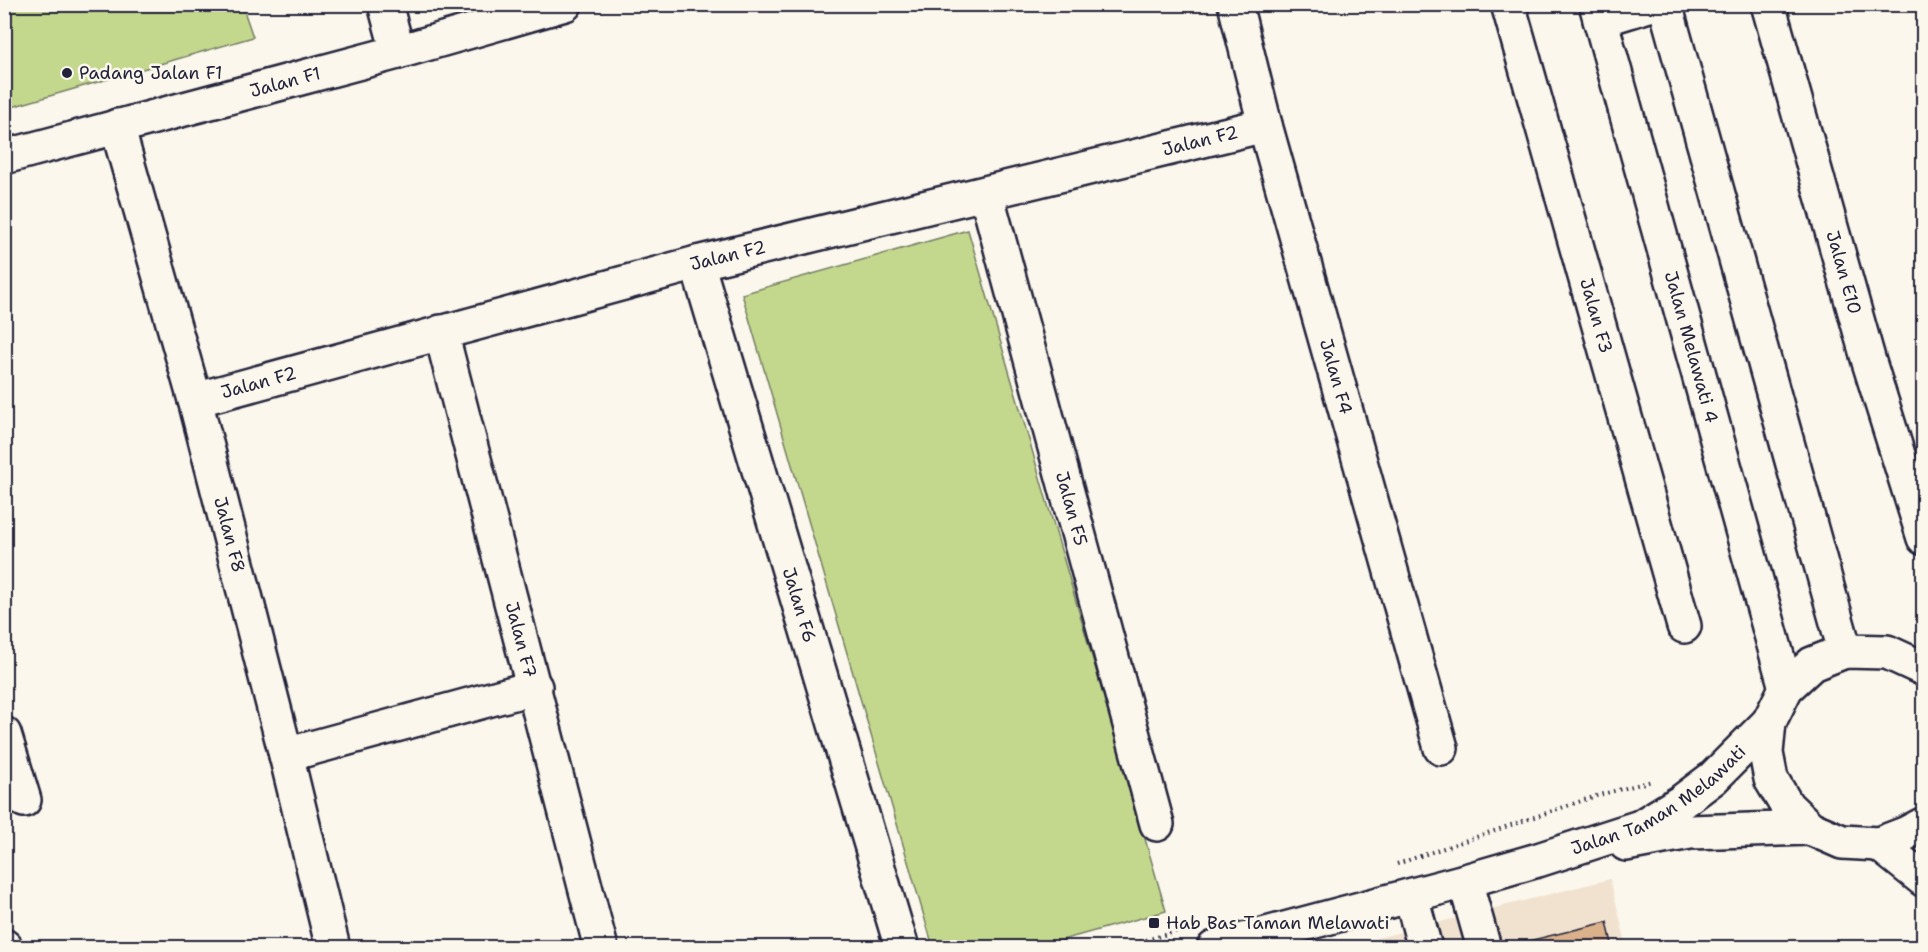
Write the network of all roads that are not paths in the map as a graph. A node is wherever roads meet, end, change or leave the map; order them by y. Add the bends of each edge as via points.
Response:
1 (385, 4) edge
2 (565, 4) edge
3 (1235, 4) edge
4 (1508, 4) edge
5 (1652, 4) edge
6 (1665, 4) edge
7 (1768, 4) edge
8 (1598, 12) edge
9 (398, 52) junction
10 (1264, 125) junction
11 (117, 126) junction
12 (4, 157) edge
13 (986, 193) junction
14 (697, 263) junction
15 (441, 332) junction
16 (195, 400) junction
17 (1923, 538) edge
18 (1684, 626) dead end
19 (1845, 651) junction
20 (1923, 669) edge
21 (535, 687) junction
22 (1786, 688) junction
23 (1769, 722) junction
24 (4, 734) edge
25 (1441, 748) dead end
26 (286, 755) junction
27 (24, 800) dead end
28 (1157, 824) dead end
29 (1923, 824) edge
30 (1810, 828) junction
31 (1879, 844) junction
32 (1538, 860) junction
33 (1923, 880) edge
34 (1465, 881) junction
35 (1411, 896) junction
36 (1204, 937) edge
37 (333, 948) edge
38 (601, 948) edge
39 (902, 948) edge
40 (1425, 948) edge
41 (1484, 948) edge

1 - 9 street
2 - 9 street, Jalan F1
3 - 10 street, Jalan F4
4 - 18 street, Jalan F3
5 - 8 street
6 - 19 street
7 - 17 street, Jalan E10
8 - 22 street, Jalan Melawati 4
9 - 11 street, Jalan F1
10 - 13 street, Jalan F2
10 - 25 street, Jalan F4
11 - 12 street, Jalan F1
11 - 16 street, Jalan F8
13 - 14 street, Jalan F2
13 - 28 street, Jalan F5
14 - 15 street, Jalan F2
14 - 39 street, Jalan F6
15 - 16 street, Jalan F2
15 - 21 street, Jalan F7
16 - 26 street, Jalan F8
19 - 20 street via 1887,652
19 - 22 street via 1812,664
21 - 26 street
21 - 38 street, Jalan F7
22 - 23 street
23 - 30 street via 1766,753 1771,779 1787,806
23 - 32 street, Jalan Taman Melawati via 1713,778 1640,827
24 - 27 street
26 - 37 street, Jalan F8
29 - 31 street
30 - 31 street via 1842,842
30 - 32 street, Jalan Taman Melawati via 1690,832
31 - 33 street
32 - 34 street, Jalan Taman Melawati
34 - 35 street, Jalan Taman Melawati
34 - 41 street
35 - 36 street, Jalan Taman Melawati
35 - 40 street

